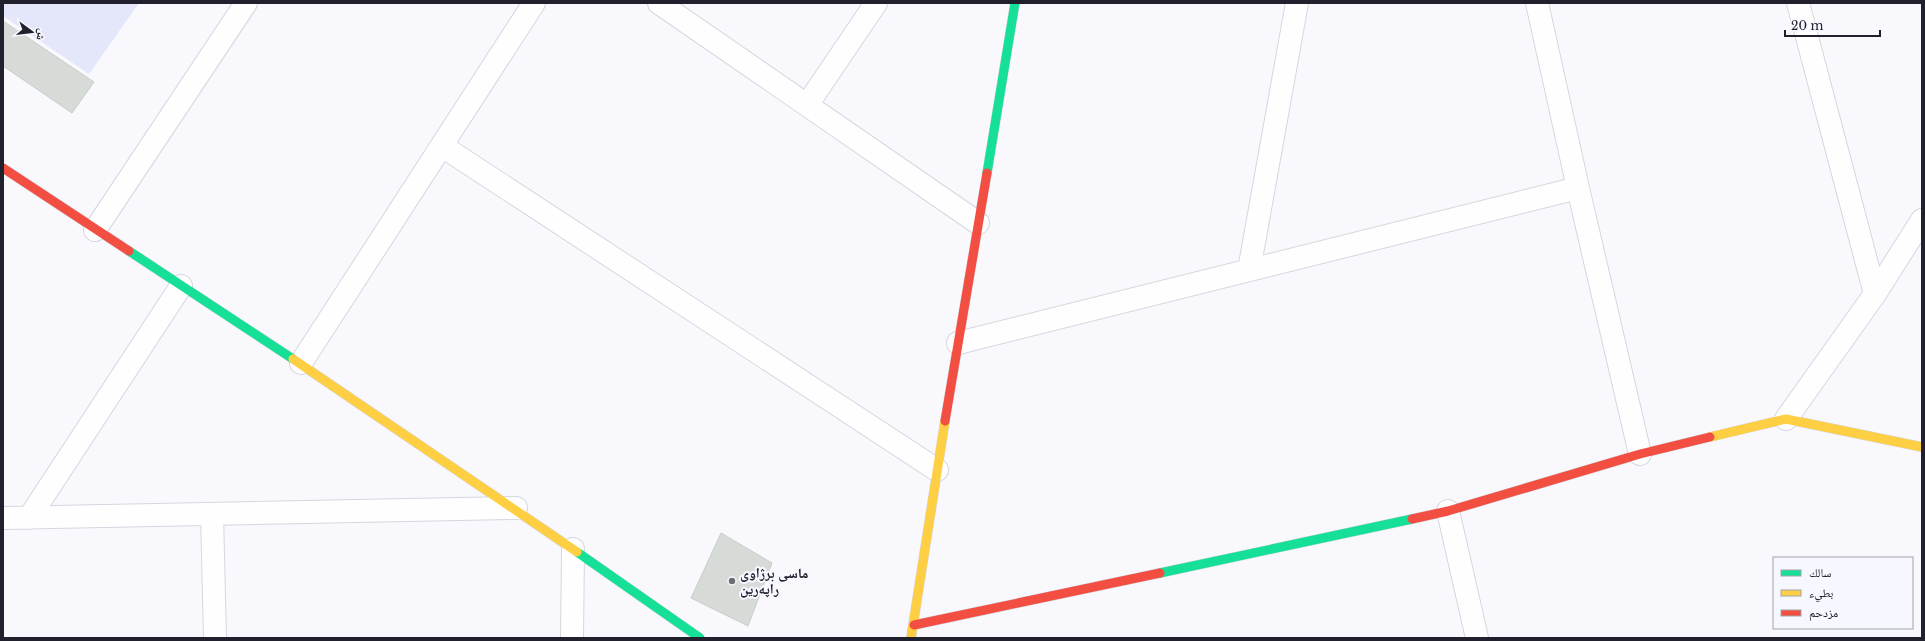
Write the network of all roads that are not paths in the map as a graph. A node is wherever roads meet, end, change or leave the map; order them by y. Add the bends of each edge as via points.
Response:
1 (246, 3) edge
2 (534, 3) edge
3 (659, 3) edge
4 (876, 3) edge
5 (1015, 3) edge
6 (1297, 3) edge
7 (1537, 3) edge
8 (1798, 3) edge
9 (807, 105) junction
10 (442, 146) junction
11 (3, 168) edge
12 (1578, 188) junction
13 (1922, 220) edge
14 (978, 223) junction
15 (95, 230) junction
16 (1249, 270) junction
17 (181, 286) junction
18 (1875, 294) junction
19 (958, 343) junction
20 (301, 363) junction
21 (1786, 419) junction
22 (1922, 447) edge
23 (1640, 454) junction
24 (937, 470) junction
25 (516, 508) junction
26 (1448, 511) junction
27 (212, 514) junction
28 (3, 518) edge
29 (29, 518) junction
30 (573, 549) junction
31 (914, 626) junction
32 (215, 638) edge
33 (572, 638) edge
34 (700, 638) edge
35 (911, 638) edge
36 (1477, 638) edge

1 - 15 street
2 - 10 street
3 - 9 street
4 - 9 street
5 - 14 street
6 - 16 street
7 - 12 street
8 - 18 street
9 - 14 street
10 - 20 street
10 - 24 street
11 - 15 street
12 - 16 street
12 - 23 street
13 - 18 street
14 - 19 street
15 - 17 street
16 - 19 street
17 - 20 street
17 - 29 street
18 - 21 street
19 - 24 street
20 - 25 street
21 - 22 street
21 - 23 street
23 - 26 street
24 - 31 street
25 - 27 street
25 - 30 street
26 - 31 street
26 - 36 street
27 - 29 street
27 - 32 street
28 - 29 street
30 - 33 street
30 - 34 street
31 - 35 street

